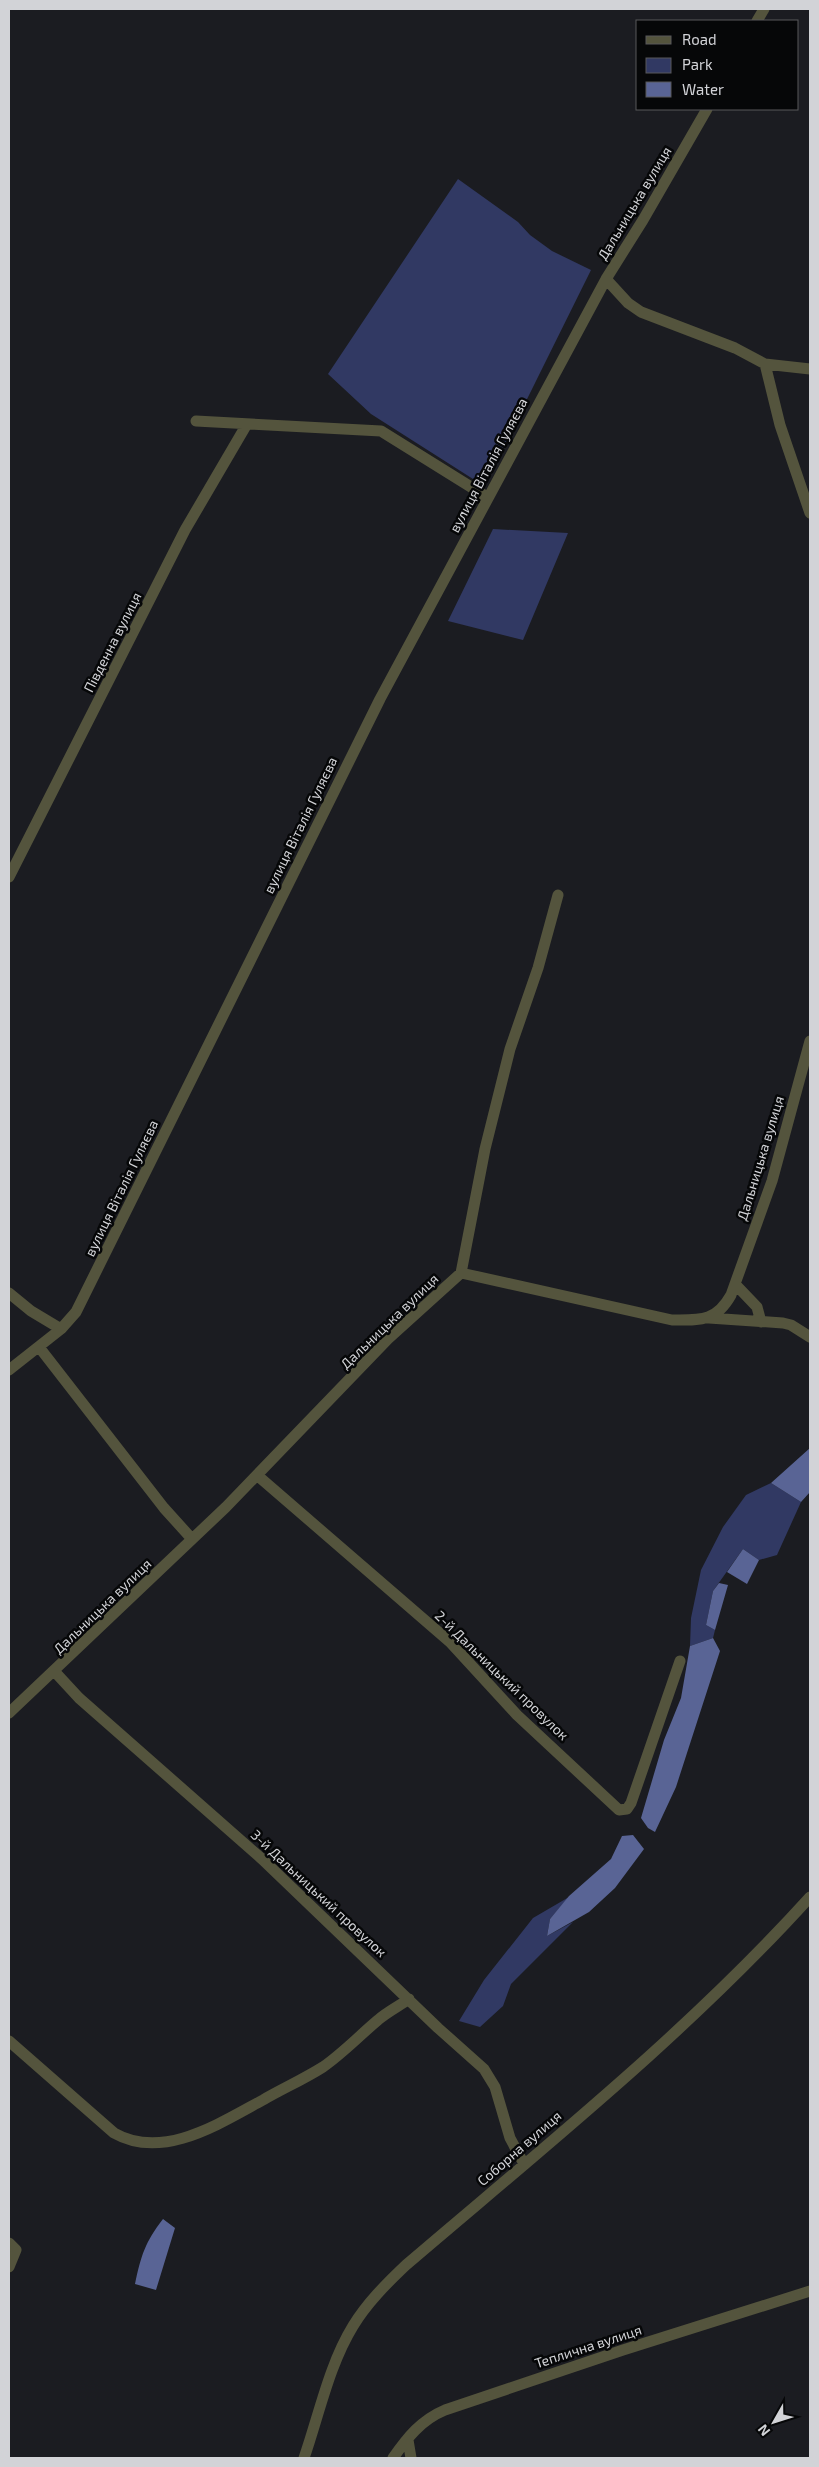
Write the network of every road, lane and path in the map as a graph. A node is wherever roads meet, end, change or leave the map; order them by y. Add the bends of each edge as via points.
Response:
1 (764, 9) edge
2 (758, 20) edge
3 (706, 110) edge
4 (606, 279) junction
5 (766, 364) junction
6 (810, 369) edge
7 (196, 421) dead end
8 (247, 424) junction
9 (487, 497) junction
10 (810, 513) edge
11 (9, 877) edge
12 (558, 895) dead end
13 (810, 1041) edge
14 (461, 1274) junction
15 (735, 1284) junction
16 (9, 1293) edge
17 (709, 1318) junction
18 (761, 1322) junction
19 (61, 1329) junction
20 (810, 1337) edge
21 (39, 1347) junction
22 (9, 1370) edge
23 (258, 1476) junction
24 (192, 1539) junction
25 (680, 1661) dead end
26 (55, 1672) junction
27 (9, 1713) edge
28 (810, 1897) edge
29 (409, 1999) junction
30 (9, 2041) edge
31 (524, 2164) junction
32 (9, 2243) edge
33 (9, 2266) edge
34 (810, 2291) edge
35 (408, 2440) junction
36 (304, 2458) edge
37 (393, 2458) edge
38 (411, 2458) edge

1 - 2 street
3 - 4 street, Дальницька вулиця
4 - 5 street, Дальницька вулиця via 641,312 735,348
4 - 9 street, вулиця Віталія Гуляєва
5 - 6 street
5 - 10 street via 780,425
7 - 8 street
8 - 9 street via 381,431
8 - 11 street, Південна вулиця via 185,530
9 - 19 street, вулиця Віталія Гуляєва via 380,698 76,1312
12 - 14 street via 508,1058 485,1149
13 - 15 street, Дальницька вулиця via 772,1181
14 - 17 street via 672,1320
14 - 23 street, Дальницька вулиця via 394,1333
15 - 17 street, Дальницька вулиця via 726,1304
15 - 18 street via 757,1307
16 - 19 street
17 - 18 street
18 - 20 street via 791,1325
19 - 21 street, вулиця Віталія Гуляєва
21 - 22 street, вулиця Віталія Гуляєва
21 - 24 street via 164,1508
23 - 24 street, Дальницька вулиця
23 - 25 street, 2-й Дальницький провулок via 450,1642 517,1715 619,1810 627,1809 631,1803
24 - 26 street, Дальницька вулиця
26 - 27 street, Дальницька вулиця
26 - 29 street, 3-й Дальницький провулок via 79,1698 262,1859
28 - 31 street, Соборна вулиця via 753,1959
29 - 30 street via 378,2020 322,2067 212,2127 166,2142 137,2142 114,2133
29 - 31 street, 3-й Дальницький провулок via 490,2077 510,2138
31 - 36 street, Соборна вулиця via 406,2265 361,2314 339,2355
32 - 33 street via 16,2250
34 - 35 street, Теплична вулиця via 454,2407 426,2420
35 - 37 street, Теплична вулиця
35 - 38 street

